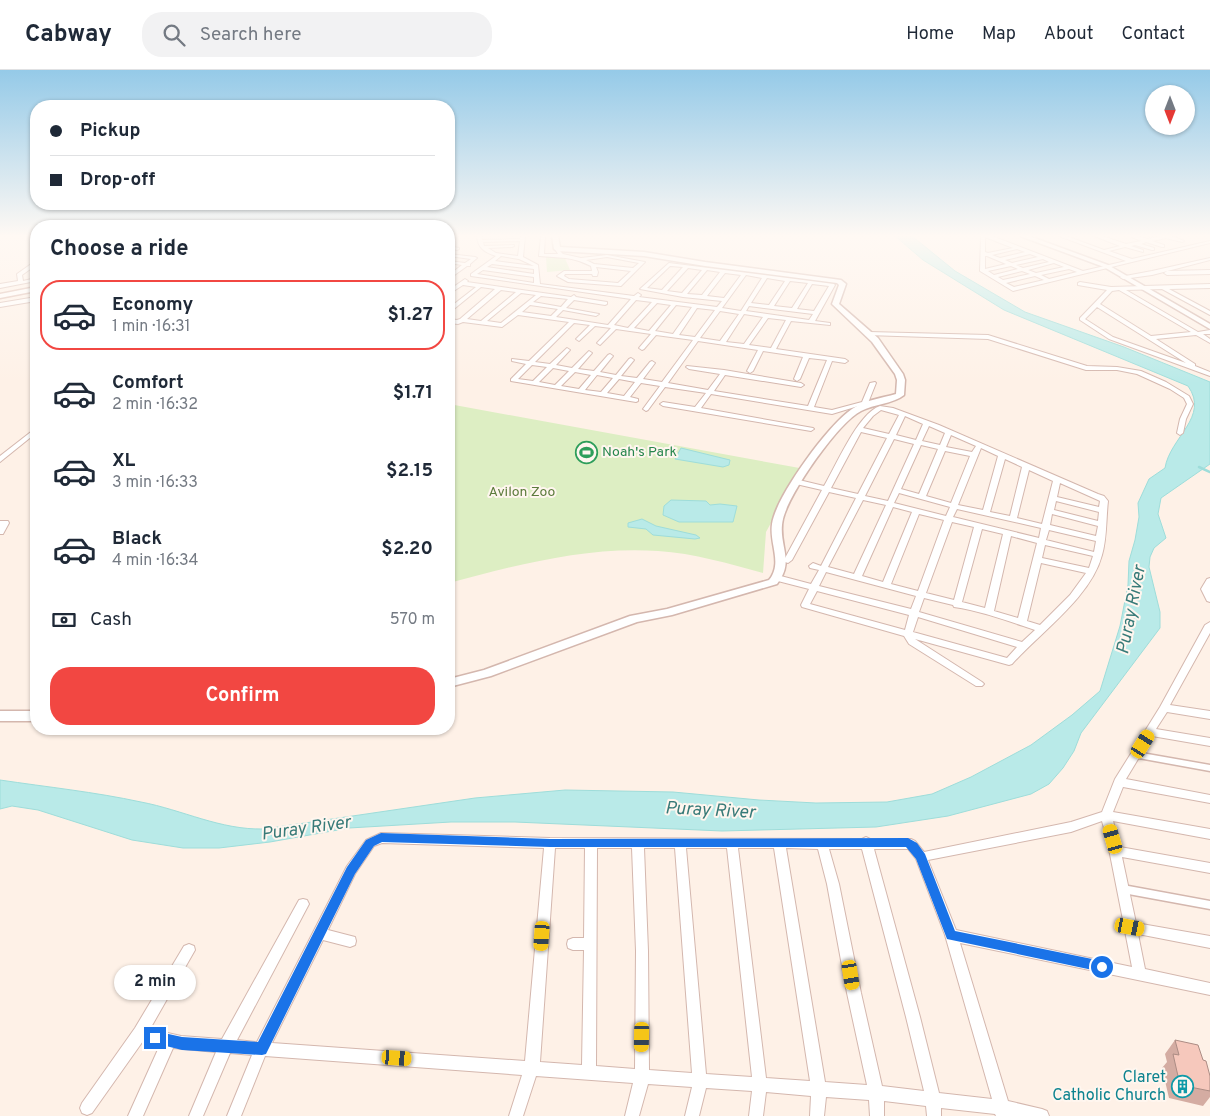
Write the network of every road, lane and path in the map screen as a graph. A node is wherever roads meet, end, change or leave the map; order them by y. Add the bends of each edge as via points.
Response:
1 (472, 285) edge
2 (538, 285) edge
3 (586, 285) edge
4 (647, 285) edge
5 (670, 285) edge
6 (691, 285) edge
7 (713, 285) edge
8 (736, 285) edge
9 (760, 285) edge
10 (785, 285) edge
11 (809, 285) edge
12 (831, 285) edge
13 (843, 285) edge
14 (1006, 285) edge
15 (1030, 285) edge
16 (1085, 285) edge
17 (1136, 285) edge
18 (480, 286) junction
19 (1164, 287) junction
20 (1209, 287) edge
21 (1119, 288) junction
22 (1141, 288) junction
23 (500, 289) junction
24 (643, 289) junction
25 (1111, 289) junction
26 (30, 290) edge
27 (580, 290) junction
28 (519, 292) junction
29 (663, 292) junction
30 (539, 295) junction
31 (614, 295) junction
32 (683, 295) junction
33 (1193, 295) dead end
34 (0, 296) edge
35 (1179, 296) junction
36 (703, 297) junction
37 (572, 298) junction
38 (634, 298) junction
39 (30, 300) edge
40 (725, 300) junction
41 (656, 301) junction
42 (21, 302) junction
43 (528, 303) junction
44 (675, 303) junction
45 (605, 304) junction
46 (748, 304) junction
47 (1096, 304) junction
48 (0, 306) edge
49 (455, 306) edge
50 (696, 306) junction
51 (771, 307) junction
52 (562, 308) junction
53 (719, 309) junction
54 (24, 310) dead end
55 (794, 310) junction
56 (1208, 311) edge
57 (742, 312) junction
58 (517, 313) junction
59 (816, 313) junction
60 (596, 314) junction
61 (766, 316) junction
62 (552, 318) junction
63 (790, 319) junction
64 (462, 320) junction
65 (455, 322) edge
66 (483, 322) junction
67 (573, 322) junction
68 (811, 322) junction
69 (591, 324) junction
70 (828, 324) dead end
71 (612, 326) junction
72 (1210, 327) edge
73 (630, 329) junction
74 (1210, 332) edge
75 (653, 333) junction
76 (1197, 333) junction
77 (869, 334) junction
78 (675, 336) junction
79 (1150, 338) junction
80 (579, 339) dead end
81 (697, 340) junction
82 (1210, 341) edge
83 (600, 343) dead end
84 (722, 343) junction
85 (746, 346) junction
86 (642, 348) dead end
87 (761, 348) junction
88 (567, 350) dead end
89 (773, 350) junction
90 (589, 353) dead end
91 (807, 355) junction
92 (610, 356) dead end
93 (830, 358) junction
94 (514, 360) dead end
95 (631, 360) dead end
96 (845, 361) dead end
97 (530, 363) junction
98 (652, 363) dead end
99 (552, 366) junction
100 (574, 370) junction
101 (750, 371) junction
102 (724, 372) junction
103 (597, 374) junction
104 (1208, 374) edge
105 (618, 378) junction
106 (639, 380) junction
107 (800, 381) junction
108 (535, 383) junction
109 (872, 383) dead end
110 (664, 385) junction
111 (557, 387) junction
112 (581, 391) junction
113 (711, 392) junction
114 (603, 394) junction
115 (626, 398) junction
116 (636, 400) dead end
117 (663, 404) dead end
118 (810, 408) junction
119 (646, 410) dead end
120 (697, 410) junction
121 (903, 414) junction
122 (927, 423) junction
123 (811, 429) dead end
124 (859, 429) junction
125 (949, 432) junction
126 (1180, 433) dead end
127 (30, 435) edge
128 (891, 436) junction
129 (918, 442) junction
130 (979, 446) junction
131 (943, 448) junction
132 (974, 455) junction
133 (1002, 456) junction
134 (0, 460) edge
135 (1026, 465) junction
136 (1057, 480) junction
137 (799, 482) junction
138 (826, 488) junction
139 (897, 490) junction
140 (860, 497) junction
141 (922, 497) junction
142 (1052, 498) junction
143 (890, 504) junction
144 (954, 506) junction
145 (917, 510) junction
146 (1102, 510) junction
147 (1049, 511) junction
148 (986, 513) junction
149 (948, 518) junction
150 (1013, 519) junction
151 (0, 523) edge
152 (1101, 524) junction
153 (979, 525) junction
154 (1045, 526) junction
155 (0, 532) edge
156 (1008, 532) junction
157 (1099, 539) junction
158 (1043, 541) junction
159 (1098, 555) junction
160 (788, 560) dead end
161 (1039, 560) junction
162 (813, 566) dead end
163 (823, 569) junction
164 (1091, 572) junction
165 (856, 577) junction
166 (777, 578) junction
167 (1210, 581) edge
168 (886, 585) junction
169 (814, 587) junction
170 (920, 595) junction
171 (1210, 599) edge
172 (957, 605) junction
173 (989, 612) junction
174 (914, 614) junction
175 (1022, 622) junction
176 (1210, 625) edge
177 (1040, 628) junction
178 (908, 634) junction
179 (1022, 645) junction
180 (455, 681) edge
181 (979, 684) dead end
182 (1164, 708) junction
183 (1210, 715) edge
184 (0, 716) edge
185 (30, 716) edge
186 (1150, 732) junction
187 (1210, 742) edge
188 (1136, 755) junction
189 (1210, 768) edge
190 (1119, 782) junction
191 (1210, 799) edge
192 (1106, 815) junction
193 (1210, 834) edge
194 (866, 842) junction
195 (550, 843) junction
196 (591, 843) junction
197 (638, 843) junction
198 (680, 843) junction
199 (732, 843) junction
200 (779, 843) junction
201 (822, 843) junction
202 (1116, 850) junction
203 (921, 857) junction
204 (1210, 868) edge
205 (1123, 889) junction
206 (303, 904) dead end
207 (1210, 905) edge
208 (1130, 927) junction
209 (319, 934) junction
210 (951, 935) junction
211 (350, 940) dead end
212 (1210, 942) edge
213 (573, 944) dead end
214 (590, 944) junction
215 (189, 950) dead end
216 (1140, 975) junction
217 (1210, 990) edge
218 (140, 1033) junction
219 (169, 1042) junction
220 (226, 1046) junction
221 (262, 1049) junction
222 (532, 1067) junction
223 (589, 1072) junction
224 (642, 1077) junction
225 (700, 1082) junction
226 (760, 1086) junction
227 (819, 1089) junction
228 (876, 1093) junction
229 (933, 1100) junction
230 (87, 1108) dead end
231 (1002, 1112) edge
232 (135, 1116) edge
233 (196, 1116) edge
234 (234, 1116) edge
235 (516, 1116) edge
236 (632, 1116) edge
237 (692, 1116) edge
238 (756, 1116) edge
239 (817, 1116) edge
240 (877, 1116) edge
241 (934, 1116) edge
242 (1042, 1116) edge

1 - 18 street
2 - 27 street
3 - 27 street
4 - 24 street
5 - 29 street
6 - 32 street
7 - 36 street
8 - 40 street
9 - 46 street
10 - 51 street
11 - 55 street
12 - 59 street
13 - 77 street via 835,304
14 - 15 street via 1013,289
16 - 25 street
17 - 22 street
18 - 23 street
18 - 49 street
19 - 20 street
19 - 22 street
19 - 35 street
21 - 22 street
21 - 25 street
21 - 76 street
22 - 72 street
23 - 28 street
23 - 64 street
24 - 29 street
24 - 38 street
25 - 47 street
26 - 34 main road
27 - 31 street
27 - 37 street
28 - 30 street
28 - 66 street
29 - 32 street
30 - 37 street
30 - 43 street
31 - 38 street
31 - 45 street
32 - 36 street
33 - 35 street
35 - 56 street
36 - 40 street
37 - 45 street
37 - 52 street
38 - 41 street
38 - 71 street
39 - 42 street
40 - 53 street
41 - 44 street
41 - 73 street
42 - 48 street
42 - 54 street
43 - 52 street
43 - 58 street
44 - 50 street
44 - 75 street
45 - 60 street
46 - 51 street
46 - 57 street
47 - 79 street
47 - 104 street via 1082,319 1099,332
50 - 53 street
50 - 78 street
51 - 55 street
52 - 60 street
52 - 62 street
53 - 57 street
53 - 81 street
55 - 59 street
57 - 61 street
57 - 84 street
58 - 62 street
58 - 66 street via 503,325
59 - 68 street
60 - 69 street
61 - 63 street
61 - 85 street
62 - 67 street
63 - 68 street
63 - 89 street
64 - 65 street
64 - 66 street
67 - 69 street
67 - 97 street
68 - 70 street
69 - 71 street
69 - 80 street
71 - 73 street
71 - 83 street
73 - 75 street
74 - 76 street
75 - 78 street
75 - 86 street
76 - 79 street
76 - 82 street
77 - 126 street via 988,337 1086,368 1126,369 1187,397 1190,404
77 - 137 street via 898,374 900,395 851,414 813,458
78 - 81 street
79 - 104 street
81 - 84 street
81 - 110 street
84 - 85 street
85 - 87 street
87 - 89 street
87 - 101 street
88 - 99 street
89 - 91 street
90 - 100 street
91 - 93 street
91 - 107 street
92 - 103 street
93 - 96 street
93 - 118 street
94 - 97 street
95 - 105 street
97 - 99 street
97 - 108 street via 513,380
98 - 106 street
99 - 100 street
99 - 108 street
100 - 103 street
100 - 111 street
101 - 102 street via 692,364
101 - 107 street
102 - 107 street
102 - 113 street
103 - 105 street
103 - 112 street
105 - 106 street
105 - 114 street
106 - 110 street
106 - 115 street
108 - 111 street
109 - 118 street via 864,404 836,412
110 - 113 street
110 - 119 street
111 - 112 street
112 - 114 street
113 - 118 street
113 - 120 street
114 - 115 street
115 - 116 street
117 - 120 street
120 - 123 street
121 - 122 street
121 - 124 street via 880,408 871,413
121 - 128 street
122 - 125 street
122 - 129 street
124 - 128 street
124 - 138 street
125 - 130 street
125 - 131 street
127 - 134 street
128 - 129 street
128 - 140 street
129 - 131 street
129 - 139 street
130 - 132 street
130 - 133 street
131 - 132 street
131 - 141 street
132 - 144 street
133 - 135 street
133 - 148 street
135 - 136 street
135 - 150 street
136 - 142 street
136 - 146 street via 1101,498 1104,501
137 - 138 street
137 - 166 street via 786,500 778,520 783,564
138 - 140 street
138 - 160 street
139 - 141 street
139 - 143 street
140 - 143 street
140 - 163 street
141 - 144 street
142 - 146 street
142 - 147 street
143 - 145 street
143 - 165 street
144 - 148 street
144 - 149 street
145 - 149 street
145 - 168 street
146 - 152 street
147 - 152 street
147 - 154 street
148 - 150 street
149 - 153 street
149 - 170 street
150 - 154 street
151 - 155 street via 5,523
152 - 157 street
153 - 156 street
153 - 172 street
154 - 157 street
154 - 158 street
156 - 158 street
156 - 173 street
157 - 159 street
158 - 159 street
158 - 161 street
159 - 164 street
161 - 164 street
161 - 175 street
162 - 163 street
163 - 165 street
163 - 169 street
164 - 177 street via 1076,593
165 - 168 street
166 - 169 street
166 - 180 street via 768,585 634,619 487,673
167 - 171 street via 1205,589
168 - 170 street
169 - 174 street
169 - 178 street via 806,605
170 - 172 street
170 - 174 street
172 - 173 street
173 - 175 street
174 - 178 street
174 - 179 street
175 - 177 street
176 - 182 street
177 - 179 street
178 - 179 street via 1009,662
178 - 181 street via 912,642
182 - 183 street
182 - 186 street
184 - 185 street
186 - 187 street
186 - 188 street
188 - 189 street
188 - 190 street
190 - 191 street
190 - 192 street
192 - 193 street
192 - 202 street
192 - 203 street via 1071,827
194 - 201 street
194 - 203 street via 908,843
194 - 229 street
195 - 196 street
195 - 209 street via 374,840 351,870
195 - 222 street
196 - 197 street
196 - 214 street
197 - 198 street
197 - 224 street
198 - 199 street
198 - 225 street
199 - 200 street
199 - 226 street
200 - 201 street
200 - 227 street
201 - 228 street
202 - 204 street
202 - 205 street
203 - 210 street
205 - 207 street
205 - 208 street
206 - 220 street
208 - 212 street
208 - 216 street
209 - 211 street
209 - 221 street
210 - 216 street
210 - 231 street
213 - 214 street
214 - 223 street
215 - 218 street
216 - 217 street
218 - 219 street
218 - 230 street
219 - 220 street
219 - 232 street
220 - 221 street
220 - 233 street
221 - 222 street
221 - 234 street
222 - 223 street
222 - 235 street
223 - 224 street
224 - 225 street
224 - 236 street
225 - 226 street
225 - 237 street
226 - 227 street
226 - 238 street
227 - 228 street
227 - 239 street
228 - 229 street
228 - 240 street
229 - 231 street
229 - 241 street
231 - 242 street

